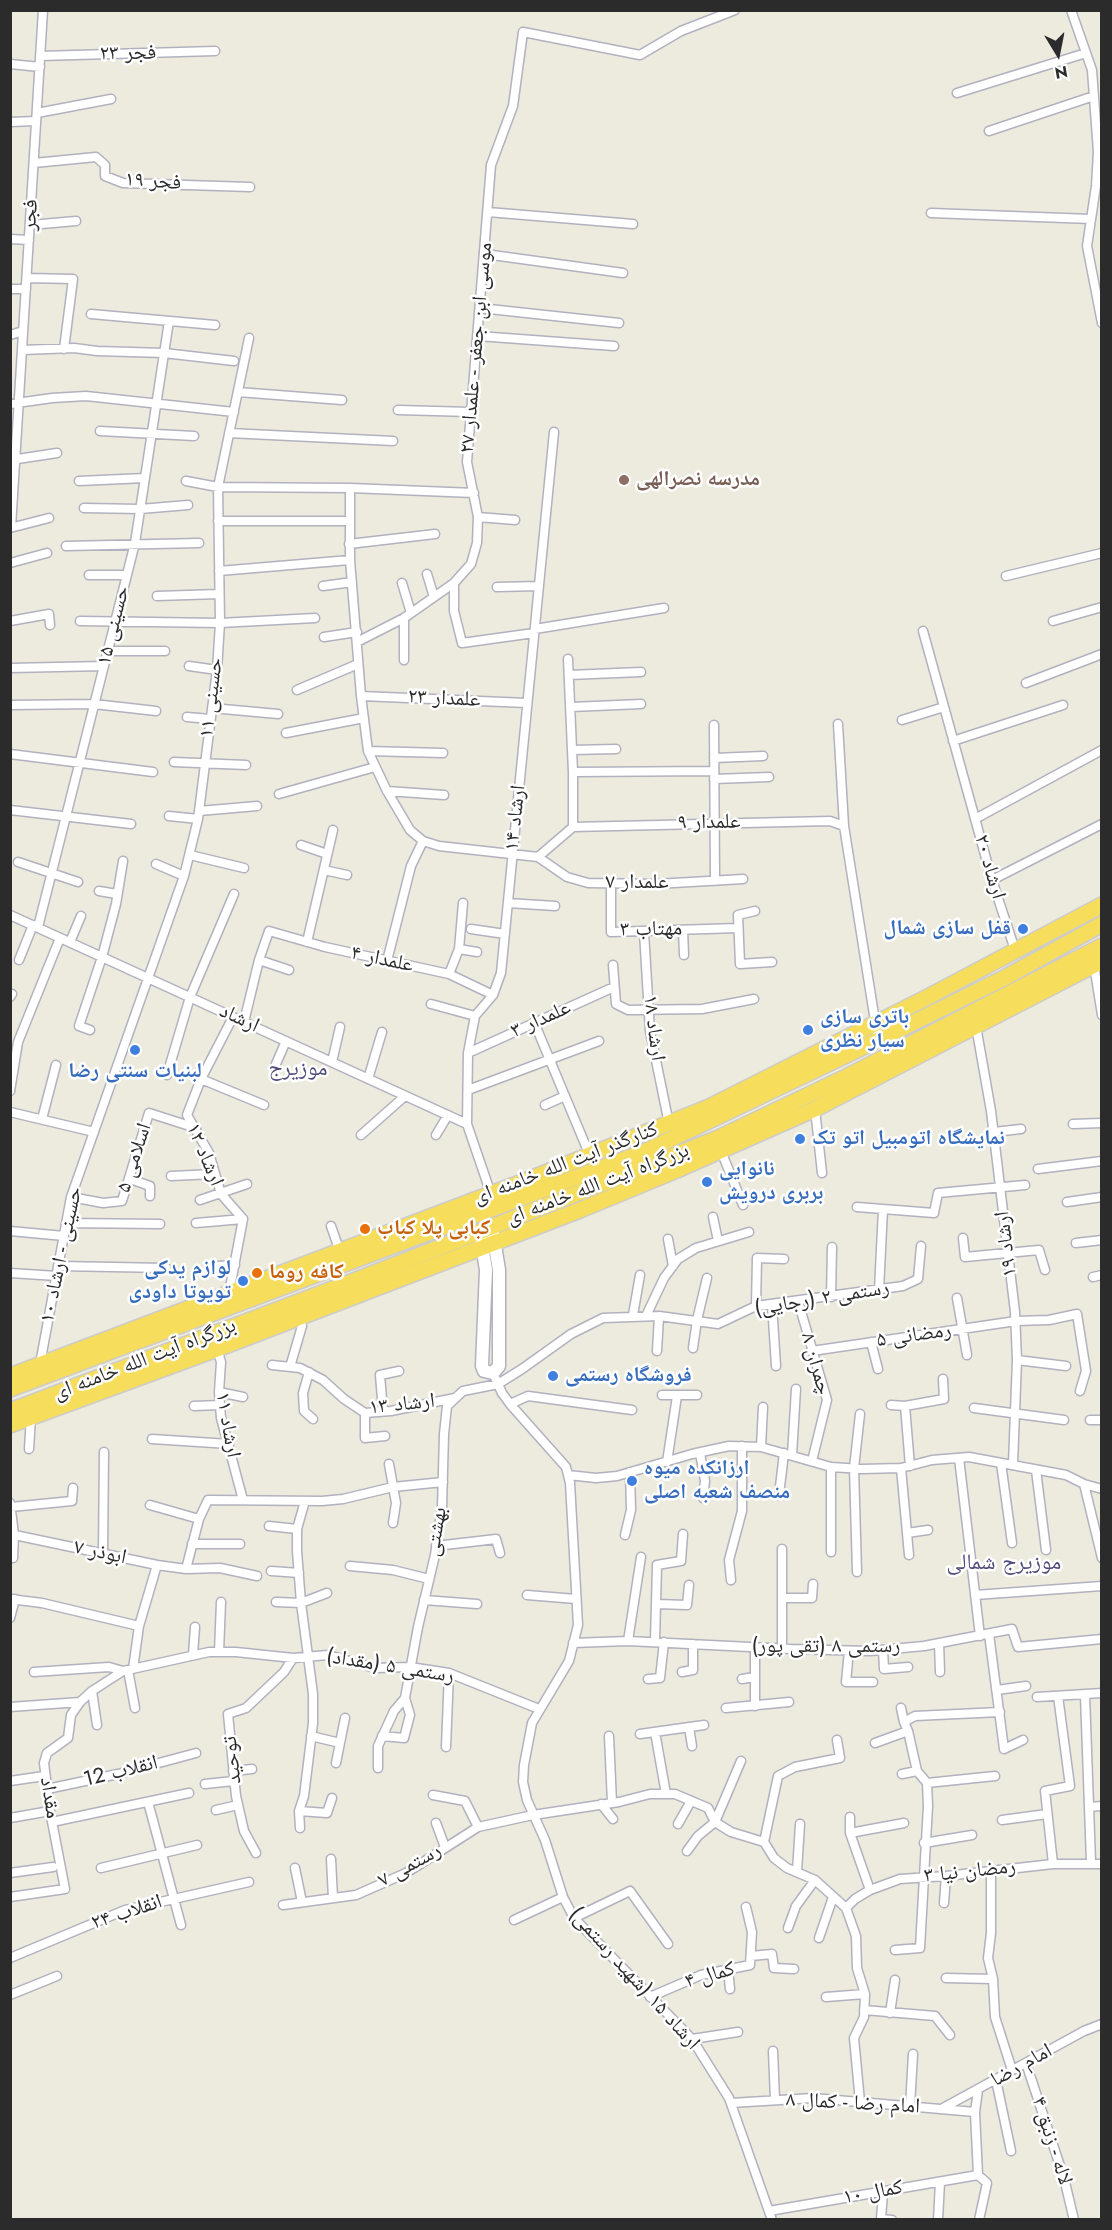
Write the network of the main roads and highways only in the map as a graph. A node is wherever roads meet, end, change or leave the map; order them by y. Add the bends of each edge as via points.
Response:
1 (1101, 905) edge
2 (1101, 924) edge
3 (1097, 956) edge
4 (972, 974) junction
5 (980, 989) junction
6 (924, 1046) junction
7 (852, 1082) junction
8 (712, 1113) junction
9 (762, 1125) junction
10 (638, 1136) junction
11 (618, 1152) junction
12 (644, 1152) junction
13 (674, 1164) junction
14 (372, 1247) junction
15 (490, 1251) junction
16 (354, 1289) junction
17 (71, 1360) junction
18 (135, 1364) junction
19 (153, 1373) junction
20 (10, 1376) edge
21 (495, 1379) road end
22 (10, 1389) edge
23 (10, 1411) edge
24 (10, 1425) edge

1 - 4 highway, کنارگذر آیت الله خامنه ای
2 - 5 highway, بزرگراه آیت الله خامنه ای
3 - 6 highway, بزرگراه آیت الله خامنه ای
3 - 6 highway via 976,1026
4 - 5 highway
4 - 8 highway, کنارگذر آیت الله خامنه ای via 875,1022
5 - 8 highway, بزرگراه آیت الله خامنه ای via 878,1040
6 - 7 highway, بزرگراه آیت الله خامنه ای
7 - 9 highway, بزرگراه آیت الله خامنه ای
7 - 9 highway via 815,1109
8 - 10 highway, کنارگذر آیت الله خامنه ای
8 - 12 highway, بزرگراه آیت الله خامنه ای
9 - 13 highway, بزرگراه آیت الله خامنه ای
9 - 13 highway via 721,1151
10 - 11 highway, کنارگذر آیت الله خامنه ای
10 - 12 highway
11 - 12 highway, بزرگراه آیت الله خامنه ای
11 - 14 highway, بزرگراه آیت الله خامنه ای
11 - 14 highway, کنارگذر آیت الله خامنه ای via 590,1156 491,1194
13 - 15 highway, بزرگراه آیت الله خامنه ای
13 - 15 highway via 580,1210 522,1232
14 - 17 highway, بزرگراه آیت الله خامنه ای
14 - 17 highway, کنارگذر آیت الله خامنه ای via 340,1252 229,1293
15 - 16 highway, بزرگراه آیت الله خامنه ای
15 - 16 highway via 457,1257
15 - 21 main road, ارشاد ۱۵ (شهید رستمی) via 482,1366
16 - 18 highway, بزرگراه آیت الله خامنه ای
16 - 19 highway via 299,1317
17 - 20 highway, کنارگذر آیت الله خامنه ای via 40,1364
17 - 22 highway, بزرگراه آیت الله خامنه ای
18 - 19 highway
18 - 23 highway, بزرگراه آیت الله خامنه ای
19 - 24 highway

